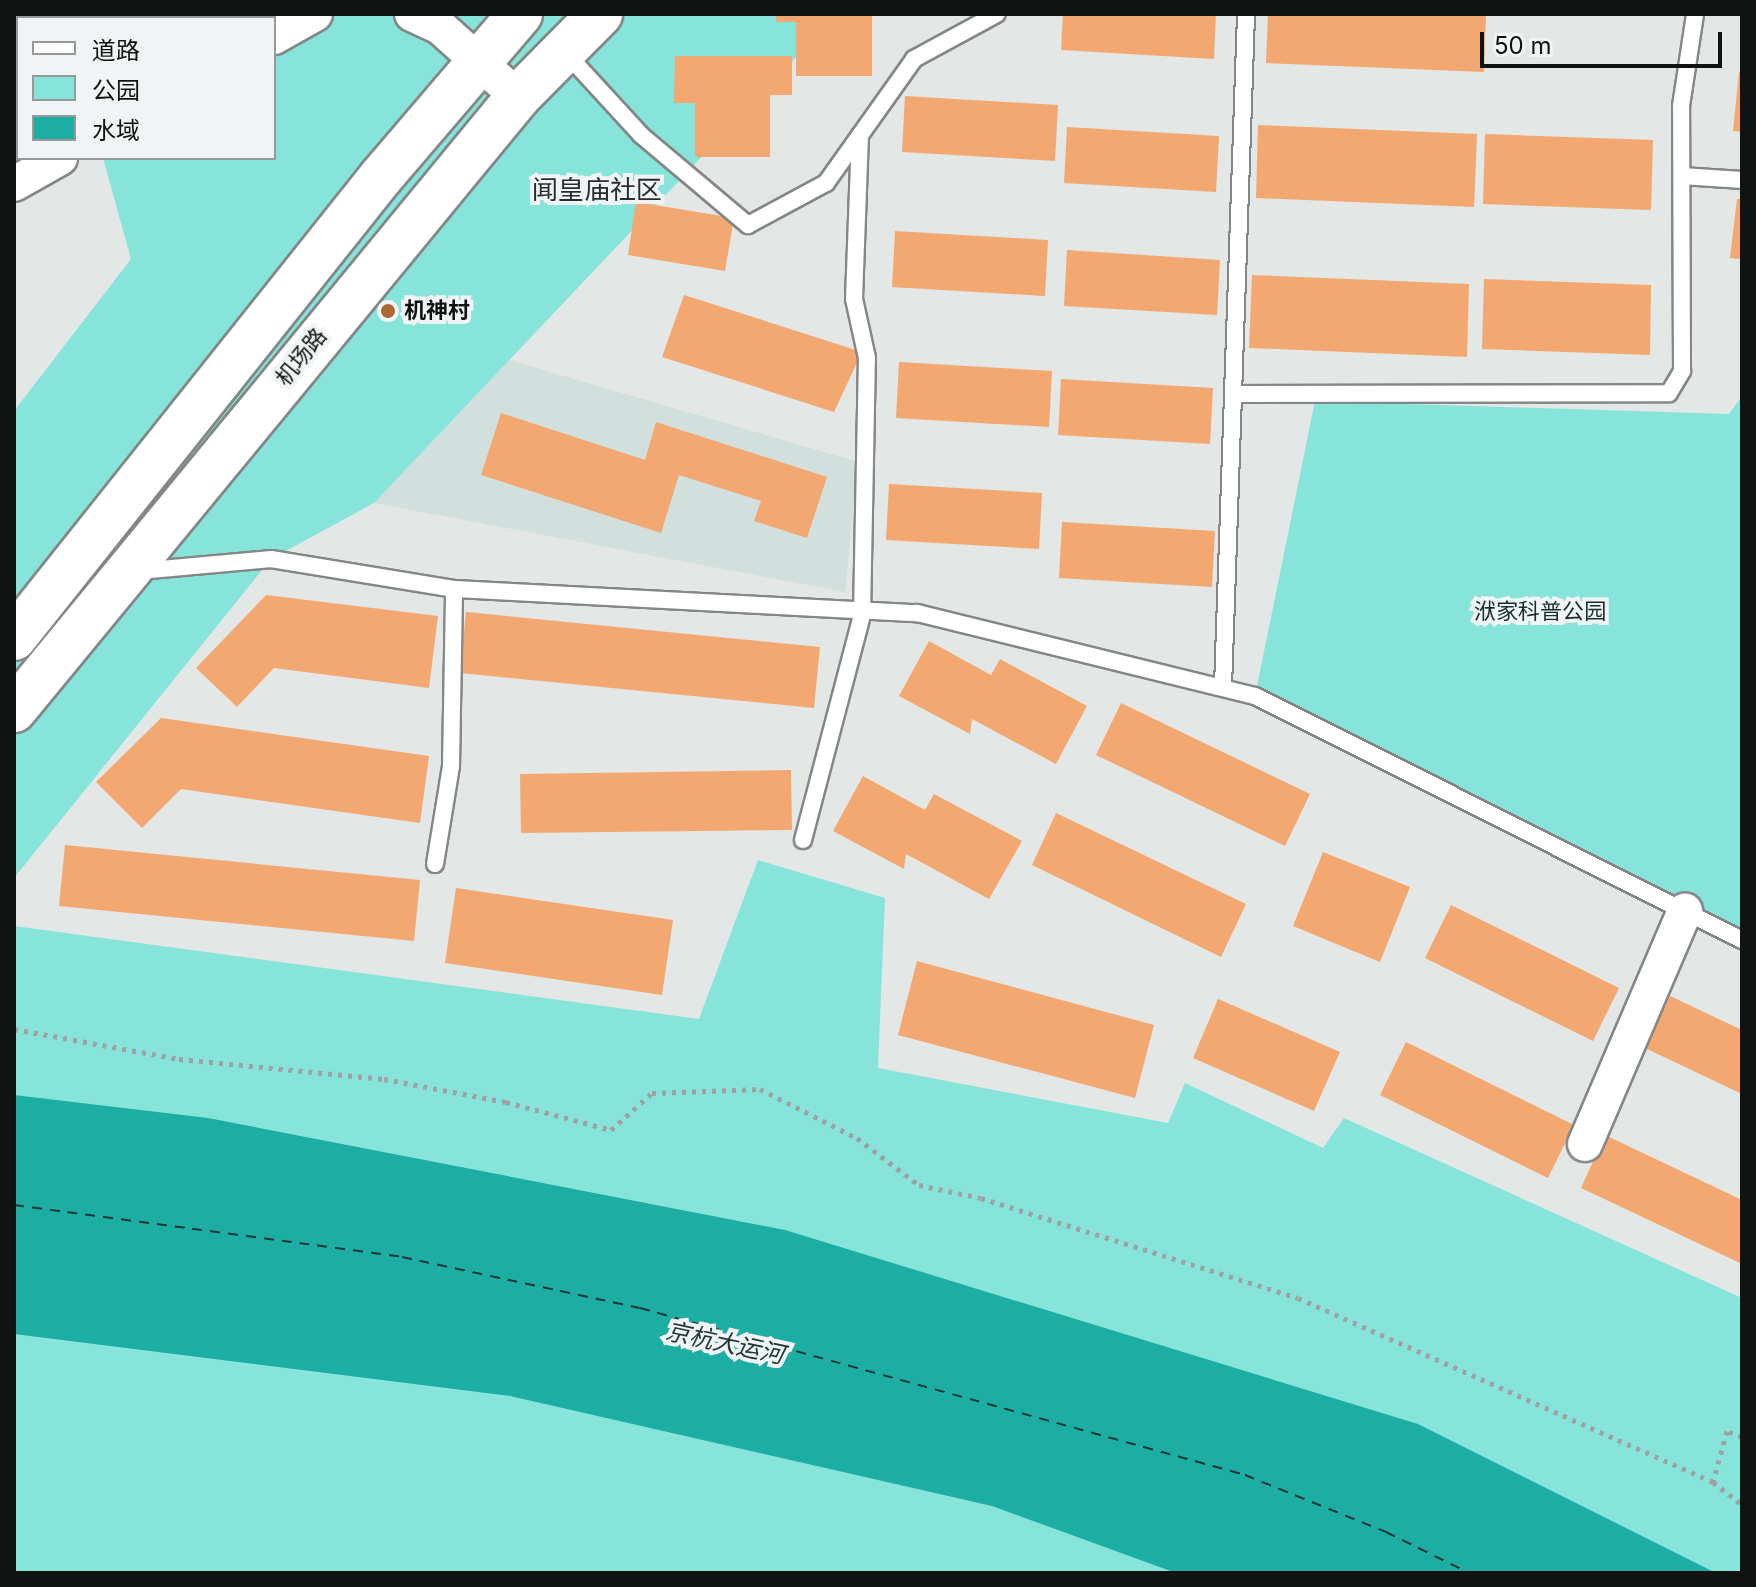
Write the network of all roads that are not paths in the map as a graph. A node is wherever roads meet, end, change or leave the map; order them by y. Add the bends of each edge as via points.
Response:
1 (315, 14) edge
2 (412, 14) edge
3 (520, 14) edge
4 (600, 14) edge
5 (997, 14) edge
6 (1246, 14) edge
7 (1695, 14) edge
8 (276, 36) edge
9 (564, 51) junction
10 (480, 61) junction
11 (518, 97) junction
12 (860, 135) junction
13 (56, 160) edge
14 (1682, 176) junction
15 (1742, 180) edge
16 (14, 184) edge
17 (1233, 394) junction
18 (126, 572) junction
19 (454, 589) junction
20 (862, 610) junction
21 (14, 638) edge
22 (1223, 687) junction
23 (14, 710) edge
24 (803, 840) dead end
25 (435, 864) dead end
26 (1685, 911) junction
27 (1742, 940) edge
28 (1585, 1144) dead end

1 - 8 street
2 - 10 street via 440,27
3 - 10 main road
4 - 9 main road, 机场路
5 - 12 lane via 914,59
6 - 17 lane
7 - 14 lane via 1681,106
9 - 11 main road, 机场路
9 - 12 lane via 641,135 748,225 826,183
10 - 11 street
10 - 21 main road
11 - 18 main road, 机场路
12 - 20 lane via 854,299 867,358
13 - 16 street
14 - 15 lane
14 - 17 lane via 1682,371 1669,393
17 - 22 lane
18 - 19 lane via 271,559
18 - 23 main road, 机场路
19 - 20 lane
19 - 25 lane via 451,766
20 - 22 lane via 917,613
20 - 24 lane
22 - 26 lane via 1255,696
26 - 27 lane
26 - 28 street

